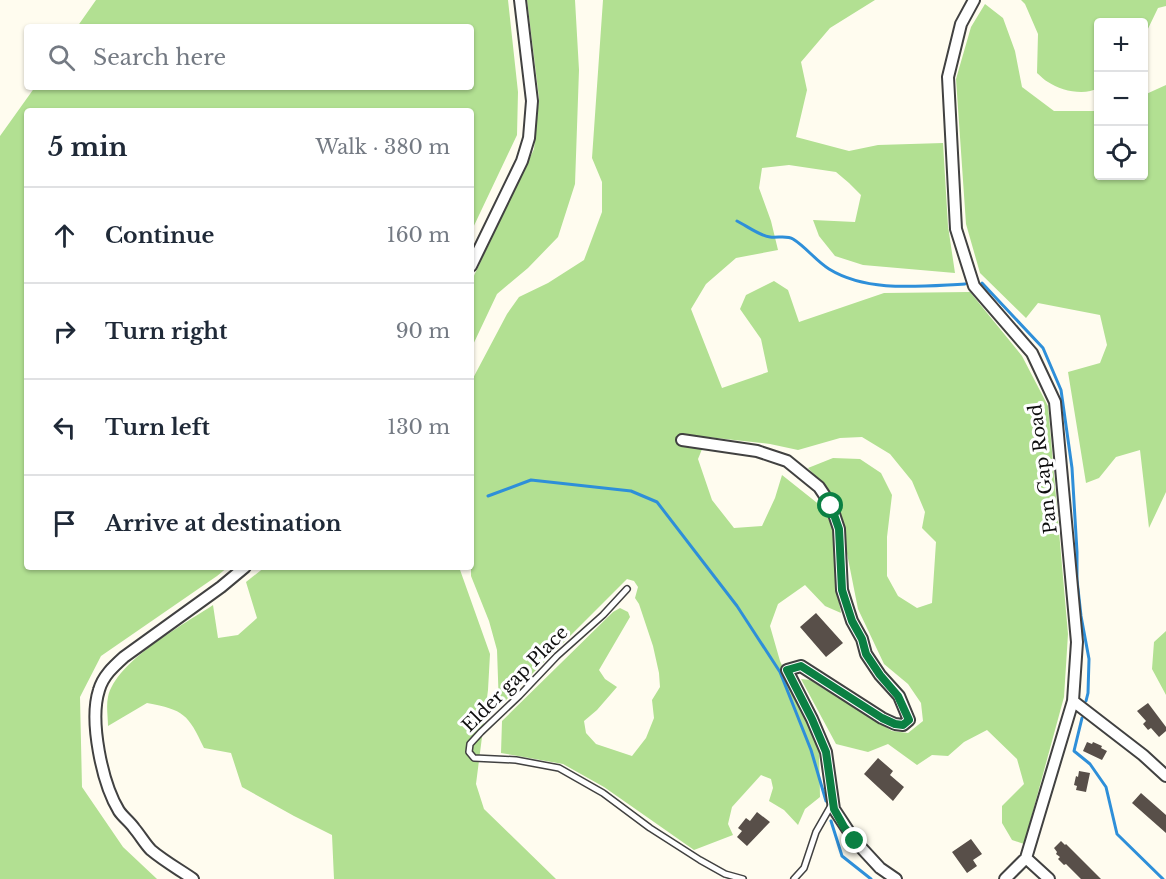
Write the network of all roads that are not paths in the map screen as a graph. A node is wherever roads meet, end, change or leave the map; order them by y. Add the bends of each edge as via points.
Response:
1 (520, 0) edge
2 (974, 0) edge
3 (474, 260) edge
4 (682, 440) dead end
5 (241, 570) edge
6 (627, 589) dead end
7 (1073, 701) junction
8 (1166, 776) edge
9 (833, 803) junction
10 (1026, 858) junction
11 (193, 879) edge
12 (743, 879) edge
13 (794, 879) edge
14 (896, 879) edge
15 (1005, 879) edge
16 (1048, 879) edge

1 - 3 street via 532,101 529,138 522,161
2 - 7 street, Pan Gap Road via 961,24 948,77 956,229 974,286 1032,353 1054,402 1077,642
4 - 9 street via 757,451 787,461 819,487 831,506 839,529 842,590 852,621 866,654 898,696 909,720 903,725 895,724 801,666 787,670 826,752
5 - 11 street via 112,667 98,691 98,745 111,795 151,849
6 - 12 lane, Elder gap Place via 481,732 470,744 469,752 474,758 559,768 603,793 700,860
7 - 8 street
7 - 10 street, Pan Gap Road
9 - 13 lane via 816,832 804,868
9 - 14 street via 855,841
10 - 15 street, Pan Gap Road
10 - 16 street

